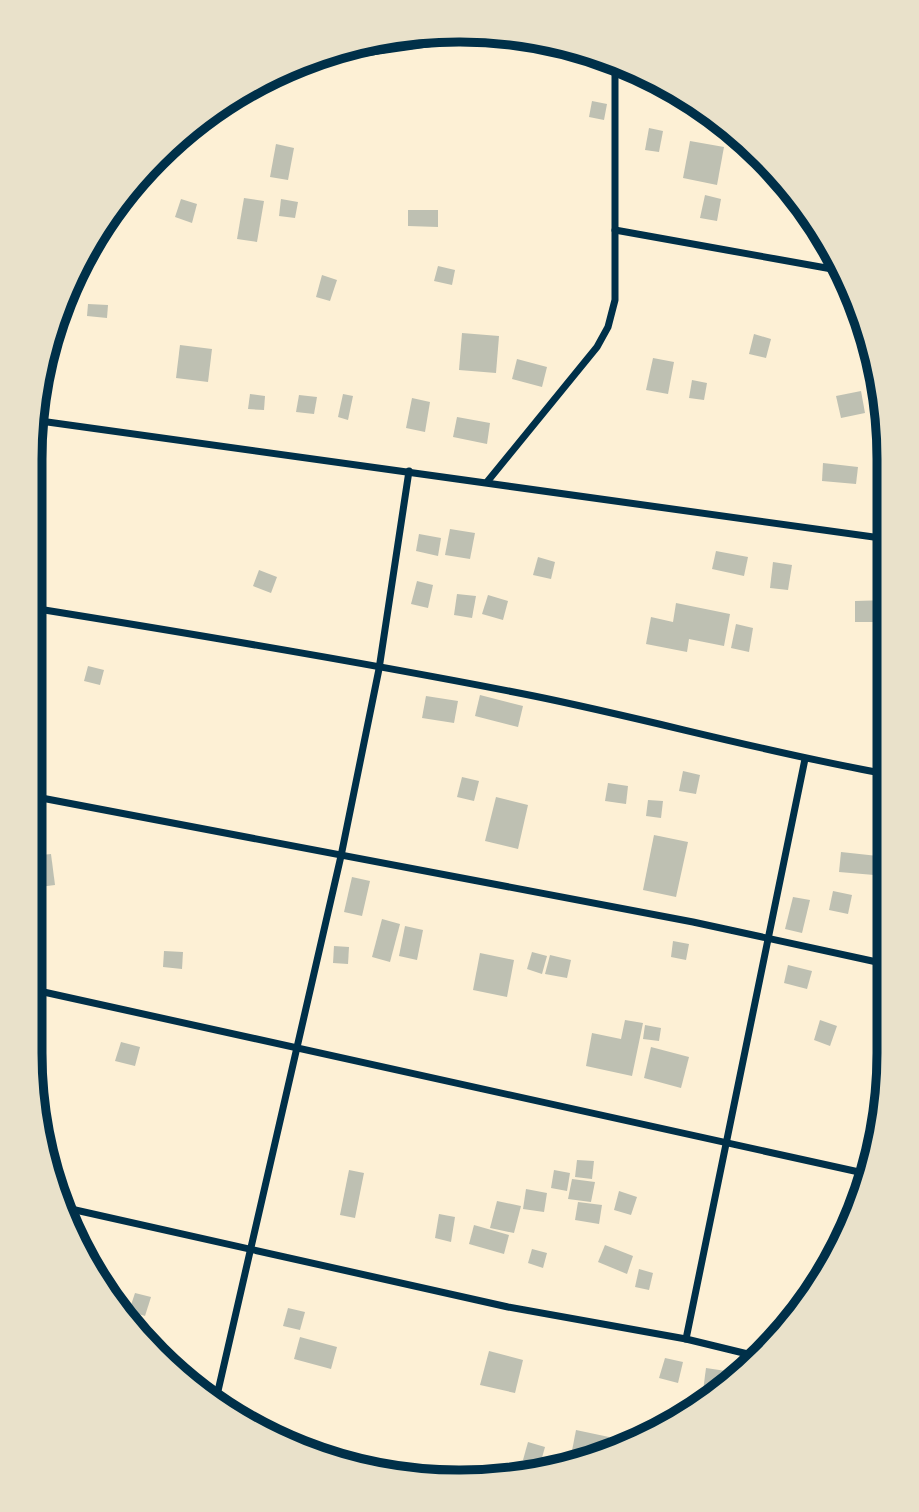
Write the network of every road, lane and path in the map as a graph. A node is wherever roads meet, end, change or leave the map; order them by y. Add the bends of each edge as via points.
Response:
1 (435, 43) edge
2 (364, 53) edge
3 (615, 72) edge
4 (615, 230) junction
5 (831, 269) edge
6 (44, 422) edge
7 (409, 471) junction
8 (487, 482) junction
9 (877, 537) edge
10 (42, 610) edge
11 (379, 669) junction
12 (805, 759) junction
13 (877, 772) edge
14 (42, 798) edge
15 (341, 856) junction
16 (769, 939) junction
17 (877, 962) edge
18 (42, 992) edge
19 (297, 1048) junction
20 (727, 1141) junction
21 (860, 1172) edge
22 (73, 1210) edge
23 (251, 1247) junction
24 (686, 1339) junction
25 (748, 1354) edge
26 (218, 1393) edge

1 - 2 street
3 - 4 street
4 - 5 street
4 - 8 street via 614,300 608,327 597,347
6 - 7 street
7 - 8 street
7 - 11 street
8 - 9 street
10 - 11 street
11 - 12 street via 535,696
11 - 15 street
12 - 13 street
12 - 16 street
14 - 15 street
15 - 16 street
15 - 19 street
16 - 17 street
16 - 20 street
18 - 19 street
19 - 20 street
19 - 23 street
20 - 21 street
20 - 24 street
22 - 23 street
23 - 24 street via 508,1307
23 - 26 street
24 - 25 street

